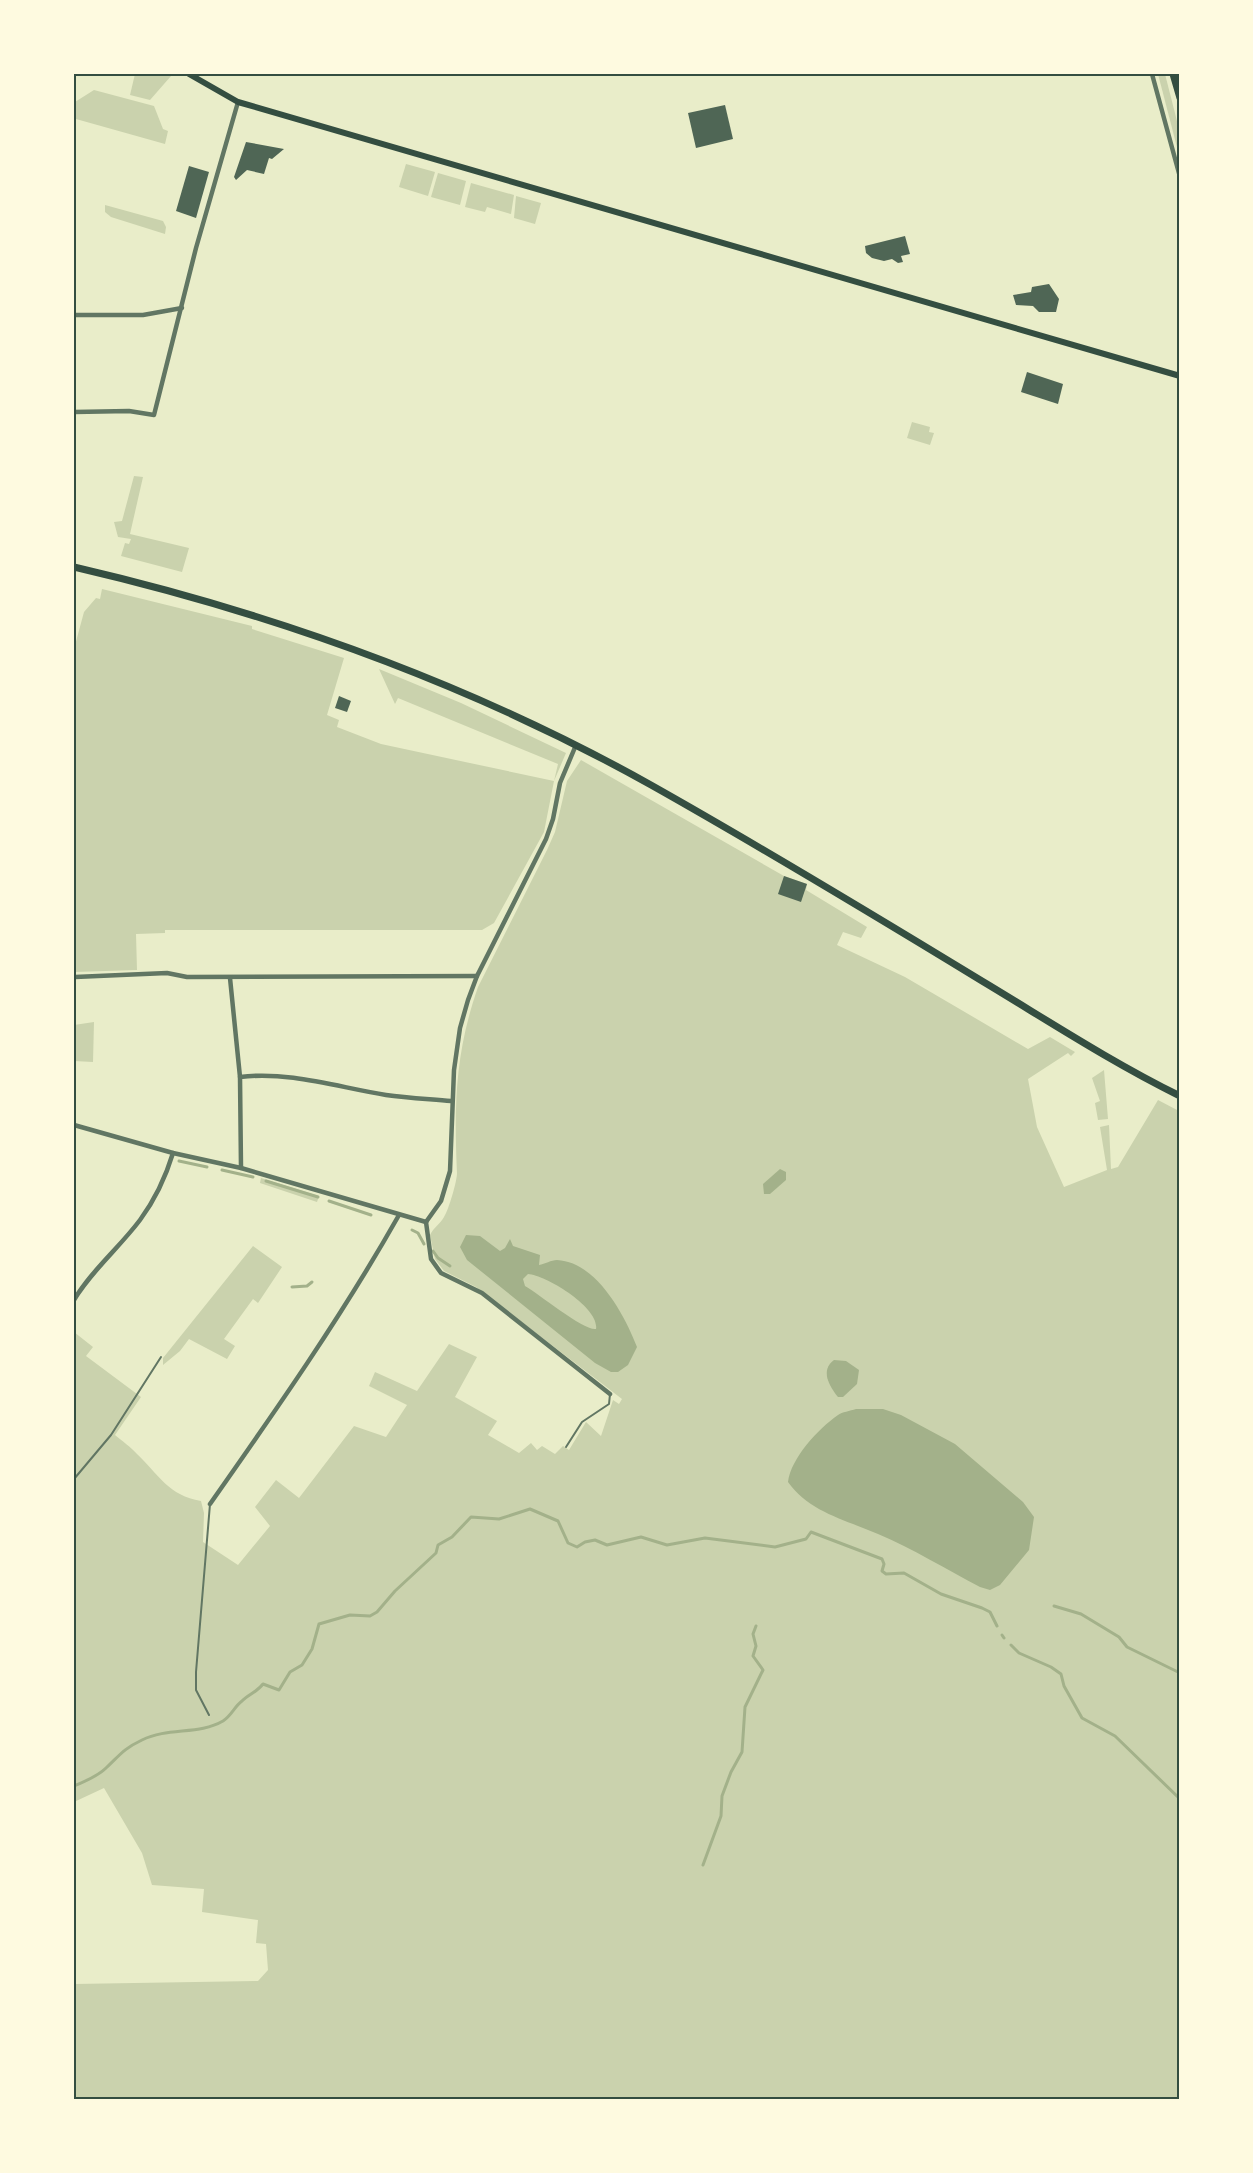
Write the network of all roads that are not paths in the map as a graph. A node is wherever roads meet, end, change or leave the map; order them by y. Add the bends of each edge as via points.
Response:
1 (189, 74) edge
2 (1152, 74) edge
3 (1173, 74) edge
4 (1179, 98) edge
5 (238, 102) junction
6 (1179, 177) edge
7 (182, 308) junction
8 (74, 315) edge
9 (1179, 376) edge
10 (74, 412) edge
11 (74, 567) edge
12 (576, 745) junction
13 (75, 976) edge
14 (477, 976) junction
15 (230, 978) junction
16 (240, 1077) junction
17 (1179, 1096) edge
18 (451, 1101) junction
19 (74, 1125) edge
20 (173, 1153) junction
21 (241, 1168) junction
22 (399, 1215) junction
23 (426, 1222) junction
24 (74, 1300) edge
25 (161, 1357) dead end
26 (610, 1394) joint
27 (566, 1447) dead end
28 (74, 1479) edge
29 (210, 1504) joint
30 (209, 1715) dead end

1 - 5 main road
2 - 6 street
3 - 4 main road
5 - 7 street
5 - 9 main road
7 - 8 street via 143,315
7 - 10 street via 154,415 129,411
11 - 12 main road via 194,596 313,633 414,670
12 - 14 street via 560,783 546,839
12 - 17 main road via 761,848 1112,1060
13 - 15 street via 167,973
14 - 15 street
14 - 18 street via 460,1028
15 - 16 street
16 - 18 street via 285,1076 389,1095
16 - 21 street
18 - 23 street via 450,1171 441,1201
19 - 20 street
20 - 21 street
20 - 24 street via 139,1221 96,1268
21 - 22 street
22 - 23 street
22 - 29 street via 299,1378
23 - 26 street via 431,1259 441,1273 482,1293
25 - 28 lane via 111,1436
26 - 27 lane via 609,1404 582,1422
29 - 30 lane via 196,1672 196,1690

